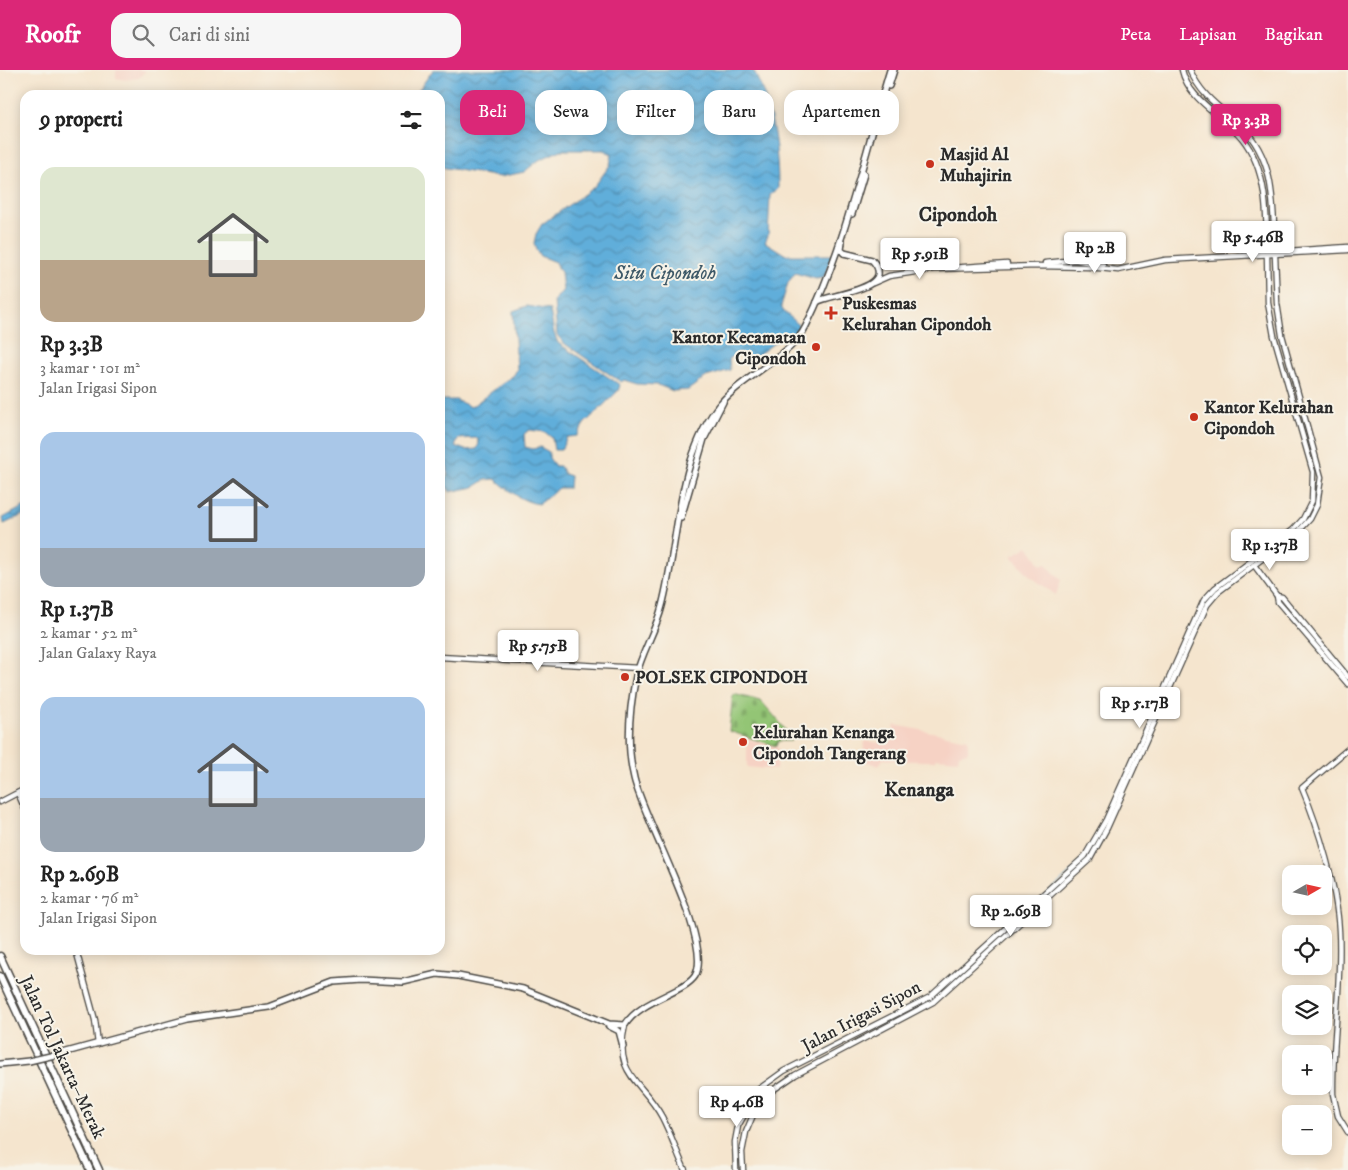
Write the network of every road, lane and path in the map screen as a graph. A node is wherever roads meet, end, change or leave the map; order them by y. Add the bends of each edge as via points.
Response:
1 (890, 70) edge
2 (894, 70) edge
3 (1182, 70) edge
4 (1190, 70) edge
5 (1348, 248) edge
6 (1271, 253) junction
7 (844, 254) junction
8 (1067, 260) junction
9 (1076, 260) junction
10 (876, 264) junction
11 (831, 266) junction
12 (1005, 266) junction
13 (1066, 266) junction
14 (1075, 266) junction
15 (889, 276) junction
16 (869, 284) junction
17 (821, 292) junction
18 (824, 298) junction
19 (817, 302) junction
20 (1314, 449) junction
21 (1307, 451) junction
22 (1281, 543) junction
23 (1254, 565) junction
24 (1212, 595) junction
25 (1277, 596) junction
26 (445, 658) edge
27 (638, 668) junction
28 (1348, 677) edge
29 (1348, 684) edge
30 (1348, 749) edge
31 (18, 793) joint
32 (20, 798) edge
33 (0, 802) edge
34 (1092, 851) junction
35 (77, 955) edge
36 (0, 956) edge
37 (0, 976) edge
38 (605, 1022) junction
39 (625, 1025) junction
40 (98, 1044) junction
41 (623, 1046) junction
42 (0, 1064) edge
43 (1348, 1132) edge
44 (743, 1169) edge
45 (90, 1170) edge
46 (99, 1170) edge
47 (685, 1170) edge
48 (736, 1170) edge

1 - 11 main road
2 - 7 main road via 841,248
3 - 6 street, Jalan Irigasi Sipon via 1186,83 1241,137 1254,158 1261,177 1267,243
4 - 6 street, Jalan Irigasi Sipon via 1207,98 1249,135 1264,159 1272,198 1274,242
5 - 6 street
6 - 9 street via 1165,257 1118,267
6 - 14 street via 1165,260 1118,270
6 - 20 street, Jalan Irigasi Sipon via 1282,334
6 - 21 street, Jalan Irigasi Sipon via 1268,303 1274,336
7 - 10 main road via 869,258
7 - 11 main road via 838,256
8 - 9 street
8 - 12 street
8 - 13 street via 1070,264
9 - 14 street via 1072,263
10 - 15 street via 882,273
10 - 16 main road via 876,276
11 - 17 main road
12 - 13 street
12 - 15 street via 948,268
13 - 14 street
15 - 16 street
16 - 18 main road
17 - 18 main road
17 - 19 main road
18 - 19 main road
19 - 27 main road via 797,340 742,382 708,422 698,443 663,605
20 - 21 street
20 - 22 street, Jalan Irigasi Sipon via 1322,477 1317,505 1302,529
21 - 22 street, Jalan Irigasi Sipon via 1314,478 1312,501 1298,525
22 - 23 street, Jalan Irigasi Sipon
22 - 24 street, Jalan Irigasi Sipon
23 - 24 street, Jalan Irigasi Sipon
23 - 25 street
24 - 34 street, Jalan Irigasi Sipon
25 - 28 street via 1282,597
25 - 29 street via 1278,602
26 - 27 street
27 - 39 main road via 630,720 634,778 644,813 682,899 696,940 698,962 691,980 650,1003
30 - 43 street via 1302,788 1337,911 1339,952 1333,1094 1338,1116
31 - 32 street
31 - 33 street
34 - 44 street, Jalan Irigasi Sipon via 933,1002 795,1075 767,1094 748,1126 742,1152
34 - 48 street, Jalan Irigasi Sipon via 927,999 784,1071 762,1086 738,1126
35 - 40 street via 95,1020
36 - 46 highway, Jalan Tol Jakarta–Merak
37 - 45 highway, Jalan Tol Jakarta–Merak
38 - 39 main road
38 - 40 main road via 523,989 437,974 403,982 334,982 269,1007 187,1019
38 - 41 main road via 619,1031
39 - 41 street
40 - 42 main road, bridge via 29,1062
41 - 47 street via 628,1071 662,1117

